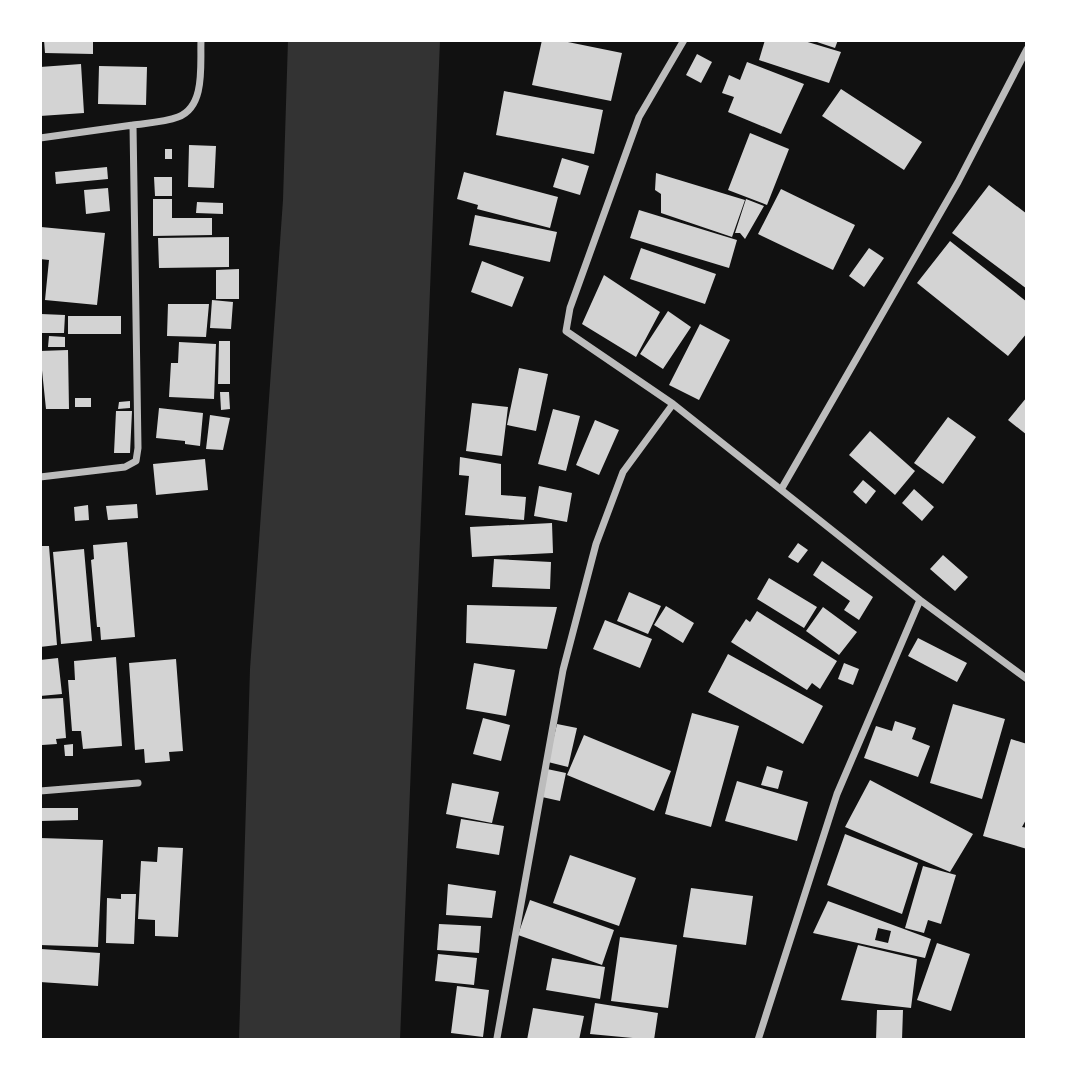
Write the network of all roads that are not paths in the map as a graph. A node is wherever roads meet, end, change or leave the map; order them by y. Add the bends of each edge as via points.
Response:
1 (201, 40) edge
2 (684, 40) edge
3 (1027, 50) edge
4 (133, 125) junction
5 (40, 138) edge
6 (673, 404) junction
7 (40, 477) edge
8 (782, 488) junction
9 (920, 600) junction
10 (1027, 679) edge
11 (138, 783) dead end
12 (40, 791) edge
13 (497, 1038) dead end
14 (758, 1040) edge

1 - 4 street via 199,91 191,107 180,117
2 - 6 street via 639,117 570,308 566,331
3 - 8 street via 958,182
4 - 5 street
4 - 7 street via 136,461 125,467
6 - 8 street
6 - 13 street via 624,472 596,544 563,670
8 - 9 street
9 - 10 street
9 - 14 street via 837,794
11 - 12 street

